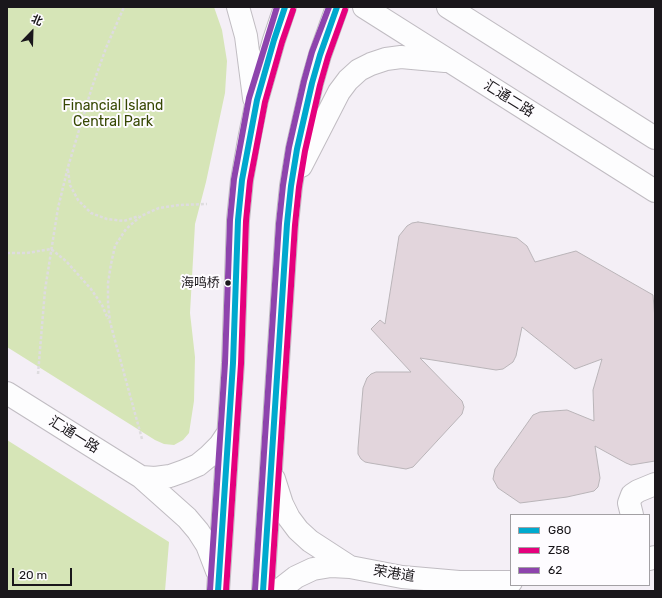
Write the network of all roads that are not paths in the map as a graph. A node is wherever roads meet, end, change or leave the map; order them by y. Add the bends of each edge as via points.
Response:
1 (238, 7) edge
2 (286, 7) edge
3 (337, 7) edge
4 (364, 7) edge
5 (448, 7) edge
6 (476, 7) edge
7 (450, 61) junction
8 (555, 75) junction
9 (256, 108) junction
10 (655, 138) edge
11 (291, 186) junction
12 (655, 191) edge
13 (7, 393) edge
14 (228, 433) junction
15 (271, 469) junction
16 (140, 477) junction
17 (655, 484) edge
18 (632, 514) edge
19 (350, 567) junction
20 (510, 582) edge
21 (218, 584) edge
22 (263, 591) edge
23 (278, 591) edge

1 - 9 street via 246,36
2 - 9 street via 274,40
3 - 11 street via 312,84
4 - 7 street, 汇通二路
5 - 8 street
6 - 8 street
7 - 11 street via 386,58 359,70 339,92
7 - 12 street, 汇通二路
8 - 10 street
9 - 14 street via 248,140 238,220
11 - 15 street
13 - 16 street, 汇通一路
14 - 16 street via 220,445 198,465 170,476
14 - 21 street
15 - 19 street via 282,504 298,530 310,541
15 - 22 street
16 - 21 street, 汇通一路 via 187,518 198,531 214,560
17 - 18 street via 632,495 629,503
19 - 20 street, 荣港道 via 416,578 459,582
19 - 23 street, 荣港道 via 331,566 313,570 296,577

